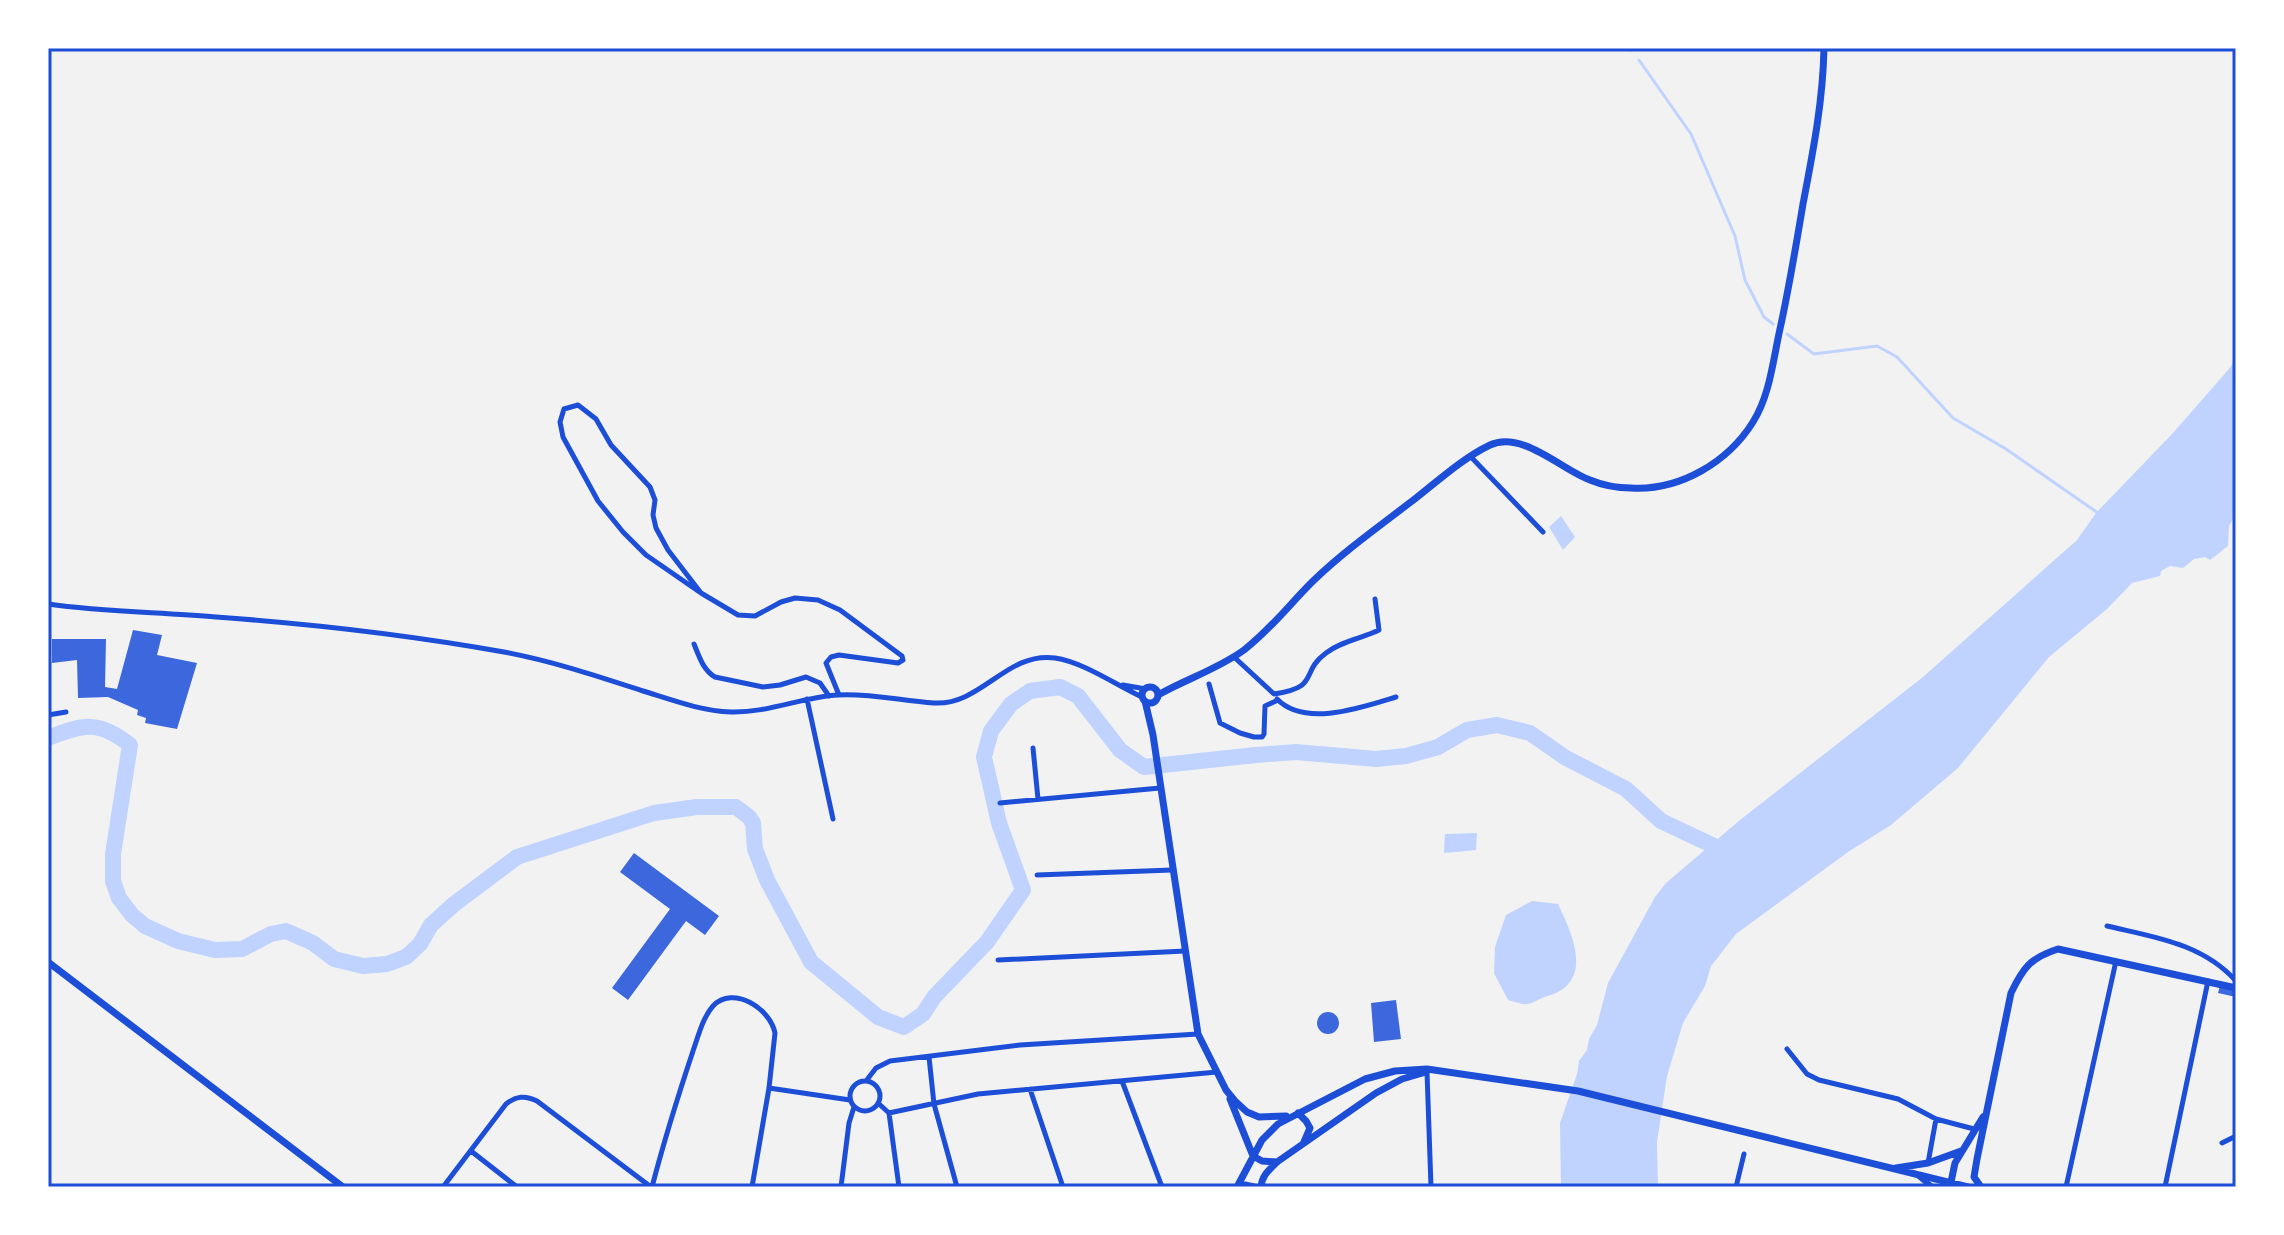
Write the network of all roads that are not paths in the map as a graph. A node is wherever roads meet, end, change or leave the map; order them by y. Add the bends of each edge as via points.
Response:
1 (1824, 48) edge
2 (1471, 457) junction
3 (1543, 532) dead end
4 (701, 593) junction
5 (1375, 599) dead end
6 (48, 604) edge
7 (694, 644) dead end
8 (1234, 657) junction
9 (1209, 684) dead end
10 (839, 695) junction
11 (1150, 695) junction
12 (829, 696) junction
13 (1276, 697) junction
14 (1396, 697) dead end
15 (807, 699) junction
16 (66, 712) dead end
17 (48, 715) edge
18 (1033, 748) dead end
19 (1160, 788) junction
20 (1038, 799) junction
21 (1000, 803) dead end
22 (833, 819) dead end
23 (1172, 870) junction
24 (1037, 875) dead end
25 (2107, 926) dead end
26 (1186, 951) junction
27 (998, 960) dead end
28 (2116, 960) junction
29 (48, 962) edge
30 (2208, 981) junction
31 (2236, 981) edge
32 (2236, 988) edge
33 (1198, 1034) junction
34 (1787, 1049) dead end
35 (929, 1057) junction
36 (1428, 1070) junction
37 (1217, 1072) junction
38 (866, 1081) junction
39 (1122, 1081) junction
40 (769, 1088) junction
41 (1030, 1089) junction
42 (1226, 1090) junction
43 (850, 1100) junction
44 (878, 1103) junction
45 (934, 1104) junction
46 (854, 1107) junction
47 (889, 1113) junction
48 (1294, 1114) junction
49 (1985, 1115) junction
50 (1936, 1119) junction
51 (1974, 1129) junction
52 (2236, 1136) edge
53 (2222, 1143) dead end
54 (1303, 1144) junction
55 (1963, 1150) junction
56 (471, 1151) junction
57 (1744, 1154) dead end
58 (1253, 1156) junction
59 (1277, 1162) junction
60 (1928, 1163) junction
61 (1892, 1168) junction
62 (1919, 1176) junction
63 (1950, 1185) edge
64 (343, 1187) edge
65 (443, 1187) edge
66 (517, 1187) edge
67 (651, 1187) edge
68 (752, 1187) edge
69 (841, 1187) edge
70 (899, 1187) edge
71 (957, 1187) edge
72 (1063, 1187) edge
73 (1162, 1187) edge
74 (1237, 1187) edge
75 (1254, 1187) edge
76 (1261, 1187) edge
77 (1431, 1187) edge
78 (1736, 1187) edge
79 (1932, 1187) edge
80 (1968, 1187) edge
81 (1981, 1187) edge
82 (2066, 1187) edge
83 (2165, 1187) edge

1 - 2 main road via 1820,114 1779,335 1761,407 1739,442 1688,478 1633,489 1592,481 1543,453 1508,443
2 - 3 street
2 - 8 main road via 1360,541
4 - 4 street via 646,555 605,512 563,437 564,409 578,405 592,415 611,445 650,487 656,528
4 - 10 street via 749,617 788,599 818,600 902,656 898,663 831,657 826,663
5 - 13 street via 1378,631 1329,651 1302,687
6 - 15 street via 342,628 468,646 557,664 714,710 770,709
7 - 12 street via 715,677 763,687 806,677 820,683
8 - 11 main road
8 - 13 street
9 - 13 street via 1220,723 1254,737 1264,734 1265,706
10 - 11 street via 946,704 1014,665 1047,657
10 - 12 street
11 - 19 main road
12 - 15 street
13 - 14 street via 1290,708 1327,714
15 - 22 street
16 - 17 street
18 - 20 street
19 - 20 street
19 - 23 main road
20 - 21 street
23 - 24 street
23 - 26 main road
25 - 31 street via 2181,944 2214,960
26 - 27 street
26 - 33 main road
28 - 30 main road
28 - 49 main road via 2058,949 2022,970 2011,993
28 - 82 street
29 - 64 main road
30 - 32 main road
30 - 83 street
33 - 35 street via 1020,1045
33 - 37 main road
34 - 50 street via 1807,1074 1819,1080 1898,1099
35 - 38 street via 890,1061
35 - 45 street
36 - 48 main road via 1365,1079
36 - 54 main road via 1376,1093
36 - 61 main road via 1578,1091
36 - 77 street
37 - 39 street
37 - 42 main road
38 - 43 street via 854,1087
38 - 44 street via 878,1089
39 - 41 street
39 - 73 street
40 - 43 street
40 - 67 street via 775,1041 769,1017 758,1006 735,999 719,1002 701,1030
40 - 68 street
41 - 45 street
41 - 72 street
42 - 48 main road via 1259,1117
42 - 58 main road
43 - 46 street
44 - 46 street via 867,1111
44 - 47 street
45 - 47 street
45 - 71 street
46 - 69 street
47 - 70 street
48 - 54 main road via 1310,1128
48 - 58 main road via 1270,1130
49 - 51 main road
49 - 81 main road via 1974,1177
50 - 51 street
50 - 60 street
51 - 55 main road
52 - 53 street
54 - 59 main road
55 - 60 main road
55 - 63 main road
56 - 65 street
56 - 66 street
56 - 67 street via 506,1104 529,1097
57 - 78 street
58 - 59 main road
58 - 74 main road
59 - 76 main road via 1265,1173
60 - 61 main road
61 - 62 main road
62 - 63 main road
62 - 79 street
63 - 80 main road
74 - 75 main road

